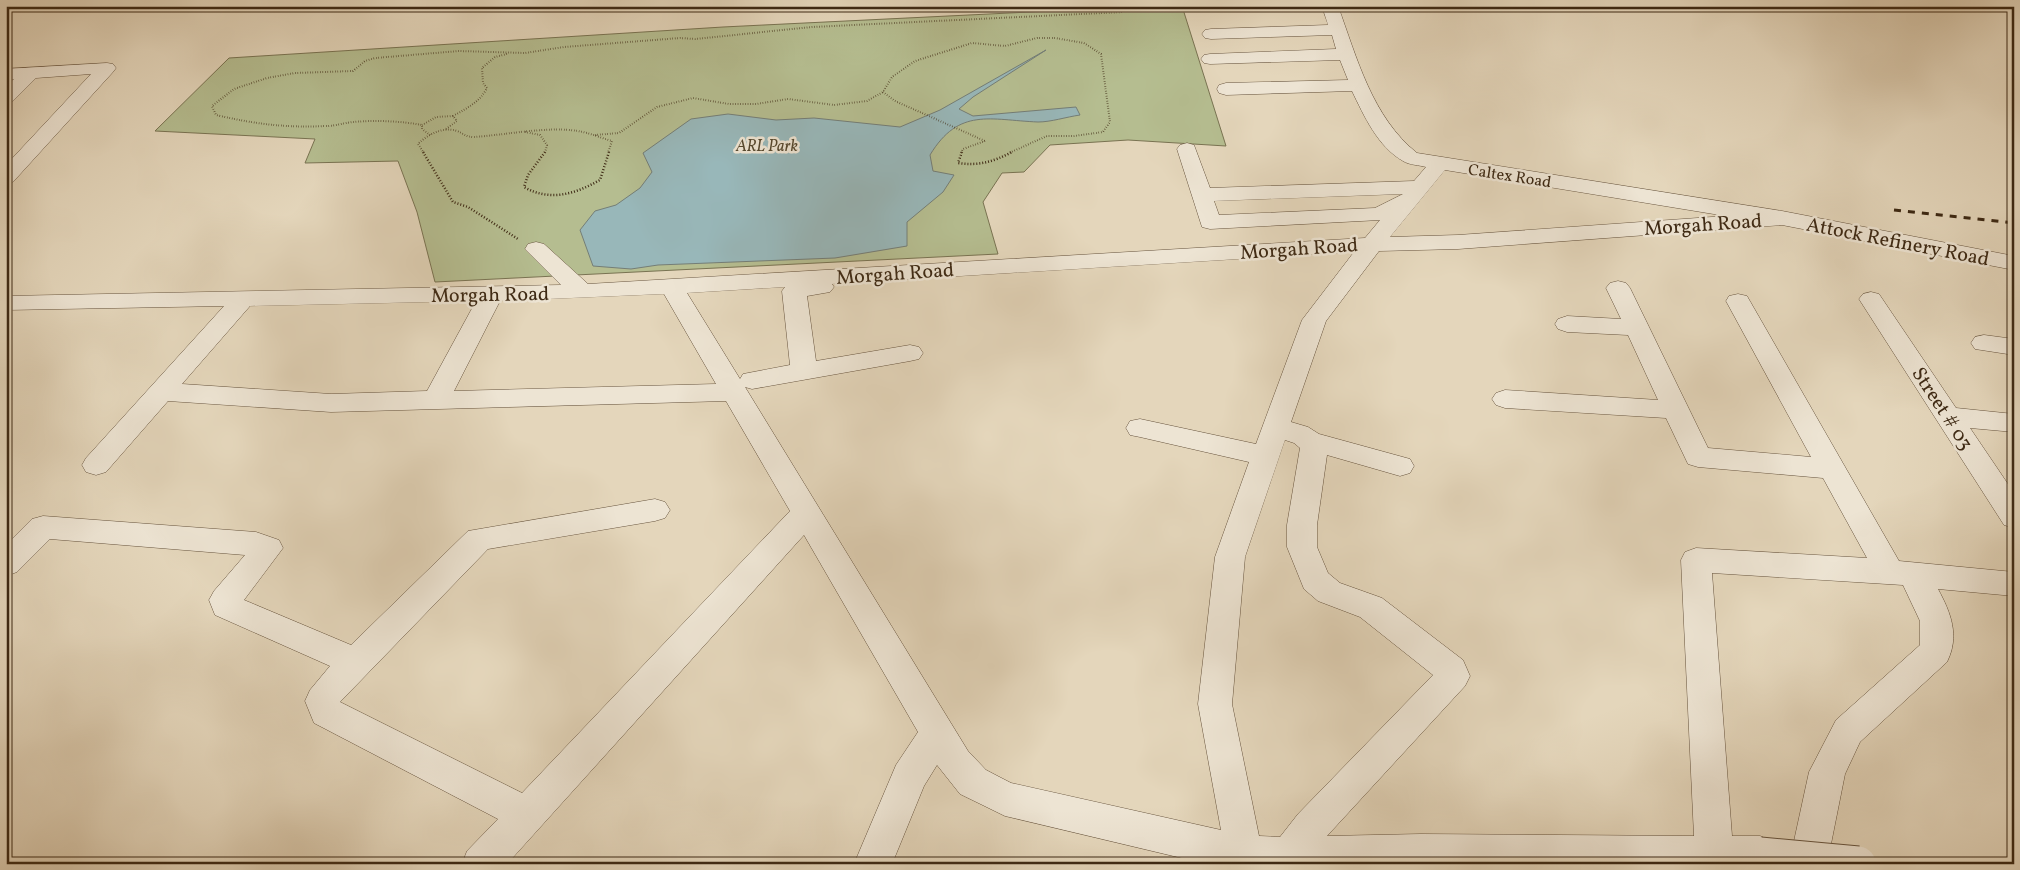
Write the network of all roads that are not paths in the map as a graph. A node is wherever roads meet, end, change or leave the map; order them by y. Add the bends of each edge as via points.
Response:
1 (1330, 6) edge
2 (1339, 30) junction
3 (1211, 34) dead end
4 (1348, 54) junction
5 (1210, 59) dead end
6 (31, 72) junction
7 (6, 74) edge
8 (1360, 84) junction
9 (1226, 89) dead end
10 (6, 97) edge
11 (33, 148) junction
12 (1187, 149) dead end
13 (6, 150) edge
14 (1440, 163) junction
15 (6, 178) edge
16 (1414, 194) junction
17 (1782, 218) junction
18 (1372, 244) junction
19 (536, 249) road end
20 (2014, 263) edge
21 (915, 272) junction
22 (672, 287) junction
23 (1618, 288) dead end
24 (582, 292) junction
25 (492, 294) junction
26 (244, 298) junction
27 (1871, 299) dead end
28 (1738, 301) dead end
29 (6, 303) edge
30 (1567, 324) dead end
31 (1638, 328) junction
32 (1984, 343) dead end
33 (2014, 347) edge
34 (910, 353) dead end
35 (804, 371) junction
36 (743, 386) junction
37 (162, 392) junction
38 (1505, 399) dead end
39 (436, 400) junction
40 (1676, 410) junction
41 (1948, 416) junction
42 (2014, 423) edge
43 (1140, 428) dead end
44 (1311, 441) junction
45 (1271, 442) junction
46 (96, 465) dead end
47 (1400, 466) dead end
48 (1832, 469) junction
49 (655, 510) dead end
50 (806, 513) junction
51 (2014, 517) edge
52 (6, 564) edge
53 (1901, 573) junction
54 (2014, 584) edge
55 (356, 662) junction
56 (937, 733) junction
57 (526, 815) junction
58 (1244, 854) junction
59 (1714, 855) junction
60 (1286, 858) edge
61 (481, 864) edge
62 (873, 864) edge
63 (1808, 864) edge
64 (1858, 864) edge

1 - 2 street, Caltex Road
2 - 3 street
2 - 4 street, Caltex Road
4 - 5 street
4 - 8 street, Caltex Road
6 - 7 street
6 - 10 street
6 - 11 street via 107,68
8 - 9 street
8 - 14 street, Caltex Road via 1368,106 1398,150 1411,158
11 - 13 street
11 - 15 street
12 - 16 street via 1210,222 1378,214
14 - 16 street
14 - 17 street, Caltex Road
16 - 18 street
17 - 18 street, Morgah Road via 1458,242
17 - 20 street, Attock Refinery Road
18 - 21 street, Morgah Road
18 - 45 street via 1314,320
19 - 24 street
21 - 22 street, Morgah Road
21 - 35 street via 794,290
22 - 24 street, Morgah Road
22 - 36 street
23 - 31 street
24 - 25 street, Morgah Road
25 - 26 street, Morgah Road
25 - 39 street
26 - 29 street, Morgah Road
26 - 37 street
27 - 41 street, Street # 03
28 - 48 street
30 - 31 street
31 - 40 street
32 - 33 street
34 - 35 street
35 - 36 street
36 - 39 street
36 - 50 street
37 - 39 street via 332,403
37 - 46 street
38 - 40 street
40 - 48 street via 1698,457
41 - 42 street
41 - 51 street, Street # 03
43 - 45 street
44 - 45 street via 1301,434
44 - 47 street
44 - 60 street via 1314,448 1302,525 1302,547 1315,580 1336,596 1371,607 1451,670 1453,676 1311,827
45 - 58 street via 1230,557 1215,704
48 - 53 street
49 - 55 street via 479,539
50 - 56 street
50 - 57 street
52 - 55 street via 43,527 256,544 268,548 234,587 225,600 226,606
53 - 54 street
53 - 59 street via 1696,560
53 - 63 street via 1932,606 1939,637 1935,652 1848,731 1826,772
55 - 57 street via 322,701 326,712
56 - 58 street via 955,763 973,782 1005,799
56 - 62 street via 909,777
57 - 61 street
58 - 60 street
59 - 60 street via 1421,852
59 - 64 street, bridge via 1760,855

